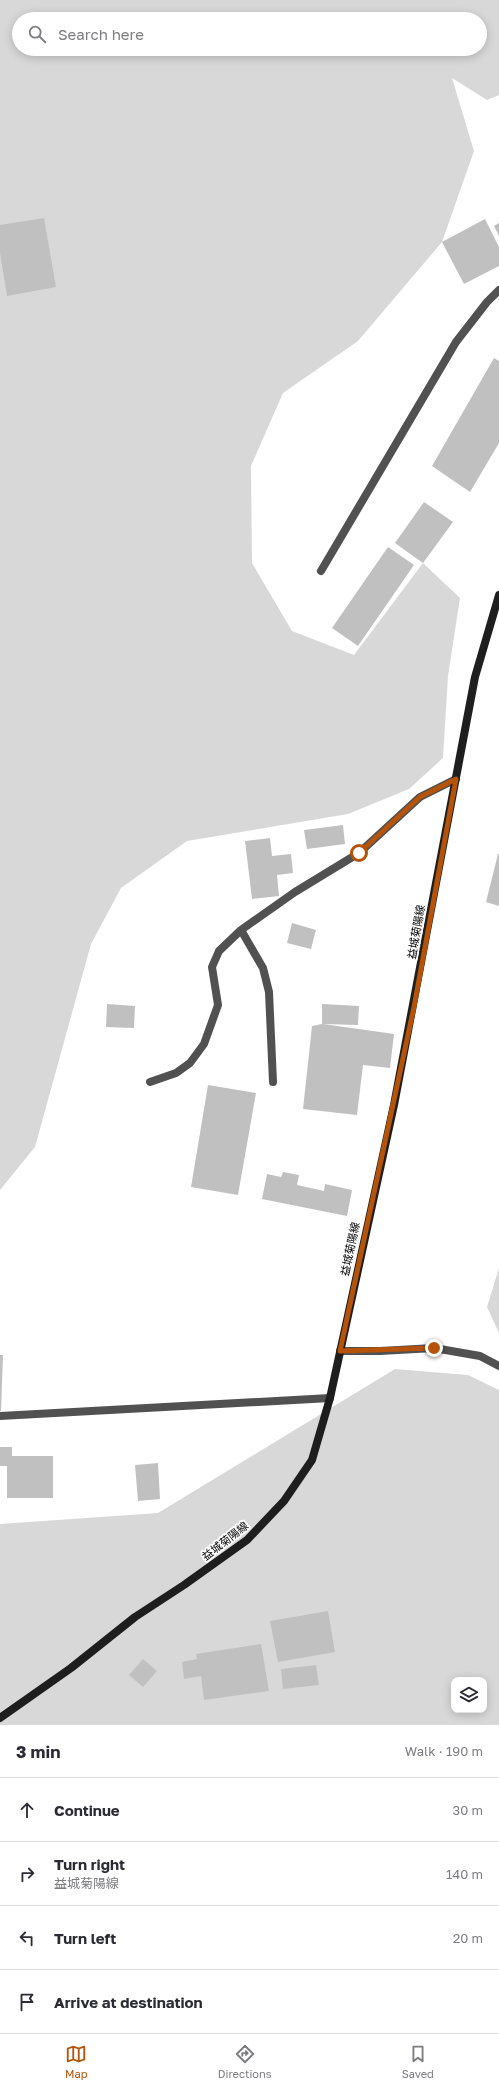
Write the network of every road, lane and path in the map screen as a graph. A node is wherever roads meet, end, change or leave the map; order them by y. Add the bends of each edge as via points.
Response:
1 (499, 290) edge
2 (321, 571) dead end
3 (499, 595) edge
4 (456, 779) junction
5 (241, 930) junction
6 (150, 1082) dead end
7 (273, 1082) dead end
8 (340, 1351) junction
9 (499, 1366) edge
10 (330, 1398) junction
11 (0, 1416) edge
12 (0, 1718) edge

1 - 2 street via 456,342
3 - 4 main road, 益城菊陽線 via 475,677
4 - 5 street via 420,797 359,853 295,892
4 - 8 main road, 益城菊陽線 via 410,1022
5 - 6 street via 219,951 212,967 218,1005 204,1044 190,1062 176,1073
5 - 7 street via 263,968 269,992
8 - 9 street via 434,1348 480,1356
8 - 10 main road, 益城菊陽線
10 - 11 street
10 - 12 main road, 益城菊陽線 via 312,1460 284,1500 247,1540 135,1617 71,1668

